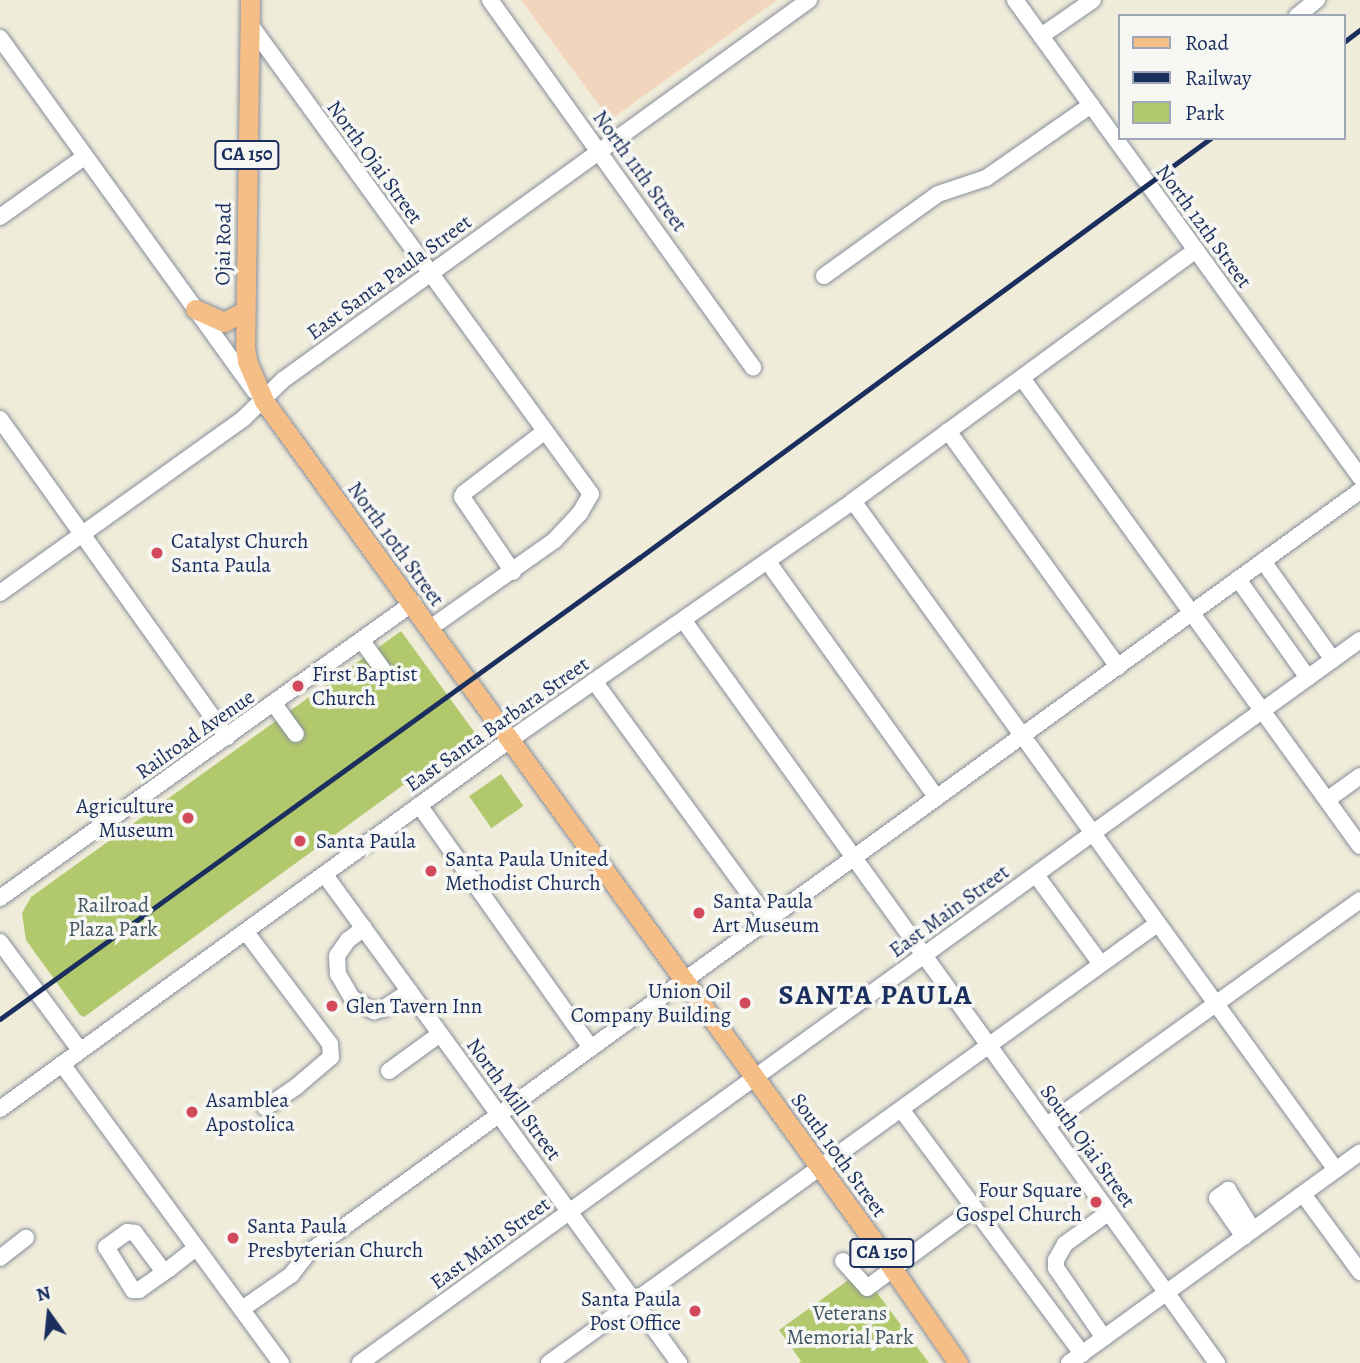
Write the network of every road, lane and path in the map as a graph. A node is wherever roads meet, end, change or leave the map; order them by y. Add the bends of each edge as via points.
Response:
1 (250, 0) edge
2 (490, 0) edge
3 (808, 0) edge
4 (1015, 0) edge
5 (1093, 0) edge
6 (249, 23) junction
7 (1041, 36) junction
8 (0, 38) edge
9 (1091, 105) junction
10 (1116, 132) edge
11 (1121, 140) edge
12 (600, 150) junction
13 (85, 157) junction
14 (0, 217) edge
15 (1196, 250) junction
16 (430, 273) junction
17 (824, 276) dead end
18 (195, 309) junction
19 (245, 311) junction
20 (753, 367) dead end
21 (1022, 378) junction
22 (264, 401) junction
23 (3, 429) edge
24 (545, 431) junction
25 (947, 432) junction
26 (1360, 477) edge
27 (1360, 491) edge
28 (853, 501) junction
29 (83, 533) junction
30 (1263, 561) junction
31 (768, 562) junction
32 (513, 572) junction
33 (1238, 579) junction
34 (0, 593) edge
35 (413, 603) junction
36 (1192, 613) junction
37 (684, 621) junction
38 (429, 629) junction
39 (1360, 640) edge
40 (362, 641) junction
41 (1333, 660) junction
42 (1118, 667) junction
43 (384, 671) dead end
44 (1308, 678) junction
45 (594, 681) junction
46 (274, 704) junction
47 (1263, 711) junction
48 (296, 734) dead end
49 (1022, 736) junction
50 (227, 737) junction
51 (511, 739) junction
52 (1360, 776) edge
53 (937, 798) junction
54 (1327, 800) junction
55 (419, 805) junction
56 (1093, 833) junction
57 (1360, 846) edge
58 (852, 859) junction
59 (326, 875) junction
60 (1036, 875) junction
61 (0, 898) edge
62 (1360, 900) edge
63 (768, 920) junction
64 (1157, 924) junction
65 (364, 928) junction
66 (246, 932) junction
67 (0, 942) edge
68 (924, 955) junction
69 (1101, 964) junction
70 (683, 979) junction
71 (410, 991) junction
72 (1215, 1004) junction
73 (440, 1034) junction
74 (989, 1045) junction
75 (591, 1048) junction
76 (80, 1050) junction
77 (62, 1064) junction
78 (389, 1071) dead end
79 (755, 1077) junction
80 (265, 1108) dead end
81 (0, 1109) edge
82 (901, 1109) junction
83 (499, 1114) junction
84 (1047, 1125) junction
85 (1359, 1156) edge
86 (820, 1169) junction
87 (1336, 1170) junction
88 (1304, 1194) junction
89 (975, 1208) junction
90 (570, 1212) junction
91 (1109, 1212) junction
92 (26, 1238) dead end
93 (196, 1248) junction
94 (0, 1258) edge
95 (843, 1261) dead end
96 (892, 1267) junction
97 (164, 1272) dead end
98 (1360, 1272) edge
99 (1166, 1293) junction
100 (634, 1302) junction
101 (242, 1309) junction
102 (1104, 1338) junction
103 (1076, 1359) edge
104 (281, 1363) edge
105 (360, 1363) edge
106 (550, 1363) edge
107 (679, 1363) edge
108 (958, 1363) edge
109 (1217, 1363) edge

1 - 6 main road, Ojai Road / CA 150
2 - 12 street, North 11th Street
3 - 12 street, East Santa Paula Street
4 - 7 street, North 12th Street
5 - 7 street
6 - 16 street, North Ojai Street
6 - 19 main road, Ojai Road / CA 150
7 - 9 street, North 12th Street
8 - 13 street, North 10th Street
9 - 10 street, North 12th Street
9 - 17 street via 986,178 937,194
11 - 15 street, North 12th Street
12 - 16 street, East Santa Paula Street
12 - 20 street, North 11th Street
13 - 14 street
13 - 18 street, North 10th Street
15 - 21 street, East Santa Barbara Street
15 - 26 street, North 12th Street
16 - 22 street, East Santa Paula Street via 284,380
16 - 24 street, North Ojai Street
18 - 19 main road via 224,322
18 - 22 street, North 10th Street
19 - 22 main road, Ojai Road / CA 150 via 247,361
21 - 25 street, East Santa Barbara Street
21 - 36 street
22 - 29 street, East Santa Paula Street
22 - 35 main road, North 10th Street / CA 150
23 - 29 street
24 - 32 street, North Ojai Street via 591,494 562,534
24 - 32 street via 462,498
25 - 28 street, East Santa Barbara Street
25 - 42 street
27 - 30 street
28 - 31 street, East Santa Barbara Street
28 - 49 street
29 - 34 street, East Santa Paula Street
29 - 50 street
30 - 33 street
30 - 41 street
31 - 37 street, East Santa Barbara Street
31 - 53 street
32 - 38 street
33 - 36 street
33 - 44 street
35 - 38 main road, North 10th Street / CA 150
35 - 40 street, Railroad Avenue
36 - 42 street
36 - 47 street
37 - 45 street, East Santa Barbara Street
37 - 58 street
38 - 51 main road, North 10th Street / CA 150
39 - 41 street, East Main Street
40 - 43 street
40 - 46 street, Railroad Avenue
41 - 44 street, East Main Street
42 - 49 street
44 - 47 street, East Main Street
45 - 51 street, East Santa Barbara Street
45 - 63 street
46 - 48 street
46 - 50 street, Railroad Avenue
47 - 54 street
47 - 56 street, East Main Street
49 - 53 street
49 - 56 street
50 - 61 street, Railroad Avenue
51 - 55 street, East Santa Barbara Street
51 - 70 main road, North 10th Street / CA 150
52 - 54 street
53 - 58 street
54 - 57 street
55 - 59 street, East Santa Barbara Street
55 - 75 street
56 - 60 street, East Main Street
56 - 64 street
58 - 63 street
58 - 68 street
59 - 65 street, North Mill Street
59 - 66 street, East Santa Barbara Street
60 - 68 street, East Main Street
60 - 69 street
62 - 72 street
63 - 70 street
64 - 69 street
64 - 72 street
65 - 71 street, North Mill Street
65 - 71 street via 337,956 338,974 352,998 374,1011 383,1010
66 - 76 street, East Santa Barbara Street
66 - 80 street via 330,1044 331,1056
67 - 76 street
68 - 74 street, South Ojai Street
68 - 79 street, East Main Street
69 - 74 street
70 - 75 street
70 - 79 main road, North 10th Street / CA 150
71 - 73 street, North Mill Street
72 - 84 street
72 - 87 street
73 - 78 street
73 - 83 street, North Mill Street
74 - 82 street
74 - 84 street, South Ojai Street
75 - 83 street
76 - 77 street, East Santa Barbara Street
77 - 81 street, East Santa Barbara Street
77 - 93 street
79 - 86 main road, South 10th Street / CA 150
79 - 90 street, East Main Street
82 - 86 street
82 - 89 street
83 - 90 street, North Mill Street
83 - 101 street via 308,1253 291,1275
84 - 91 street, South Ojai Street
85 - 87 street
86 - 96 main road, South 10th Street / CA 150
86 - 100 street
87 - 88 street
88 - 98 street
88 - 99 street
89 - 96 street
89 - 103 street
90 - 100 street, North Mill Street
90 - 105 street, East Main Street
91 - 99 street, South Ojai Street
91 - 102 street via 1065,1244 1056,1260 1056,1268
92 - 94 street
93 - 97 street
93 - 101 street
95 - 96 street via 864,1287
96 - 108 main road, South 10th Street / CA 150
99 - 102 street
99 - 109 street, South Ojai Street
100 - 106 street
100 - 107 street, North Mill Street
101 - 104 street
102 - 103 street

